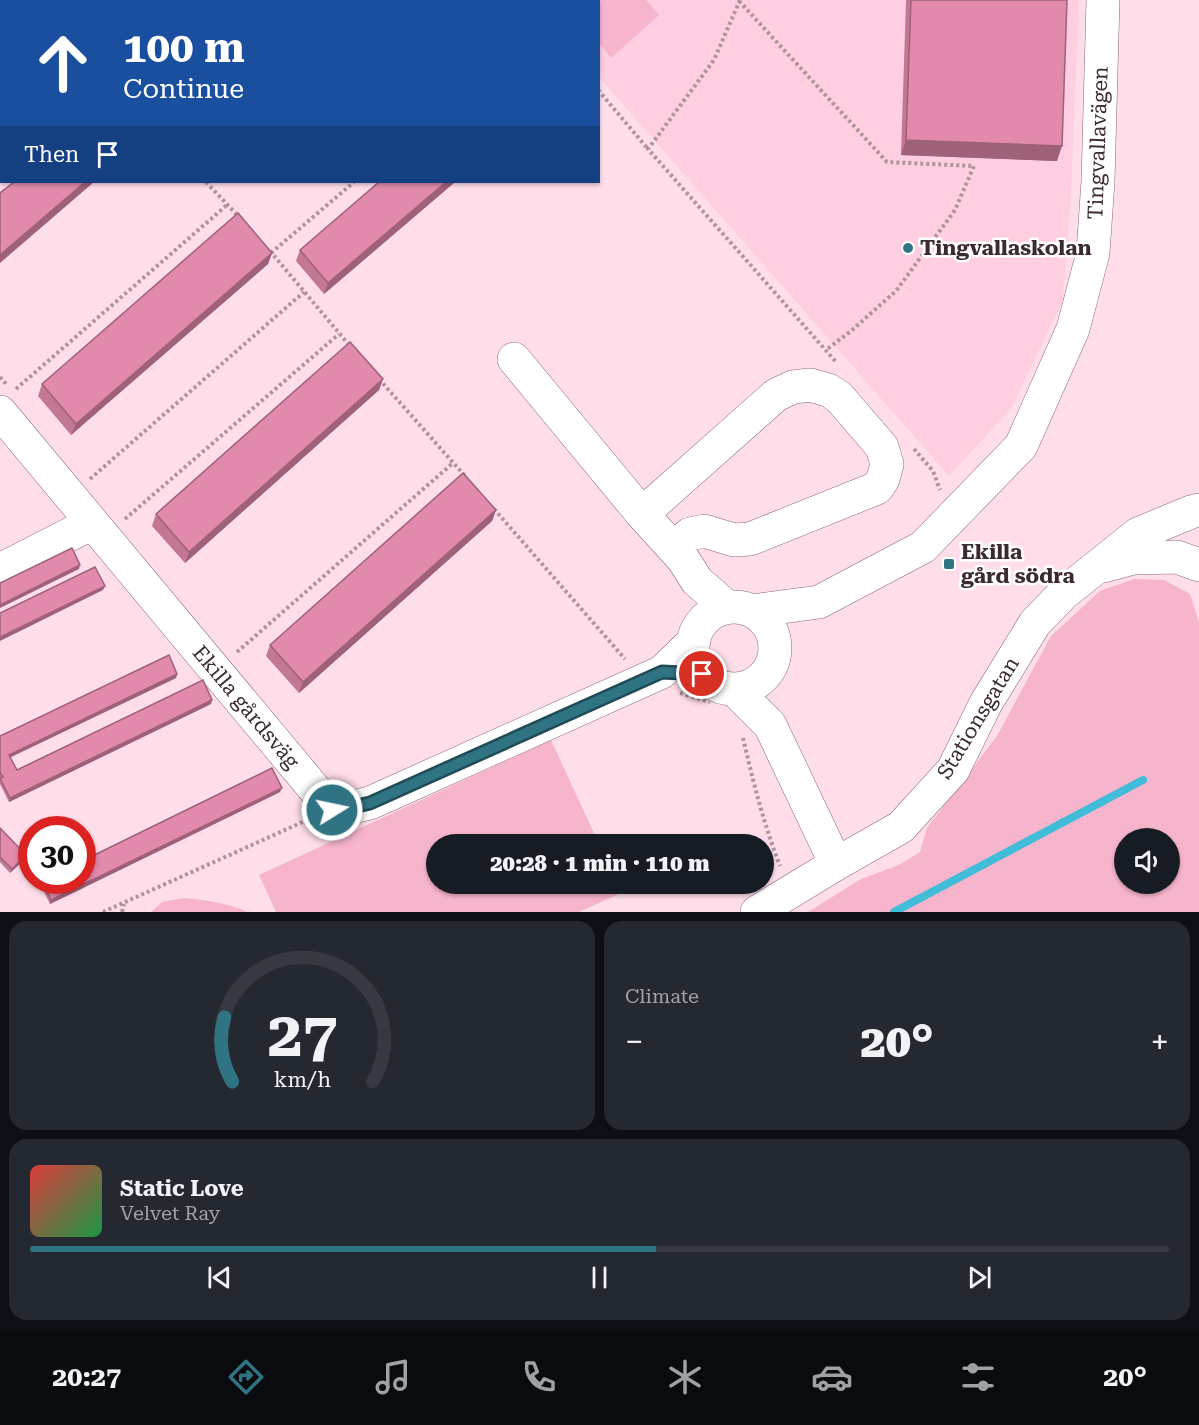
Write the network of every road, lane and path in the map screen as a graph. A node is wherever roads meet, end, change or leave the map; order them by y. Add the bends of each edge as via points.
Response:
1 (739, 0) edge
2 (1103, 0) edge
3 (600, 92) edge
4 (648, 149) junction
5 (207, 183) edge
6 (353, 183) edge
7 (227, 204) junction
8 (242, 220) edge
9 (264, 245) edge
10 (272, 253) junction
11 (304, 292) junction
12 (339, 334) junction
13 (826, 350) junction
14 (354, 351) edge
15 (514, 359) dead end
16 (841, 367) dead end
17 (0, 377) edge
18 (377, 377) edge
19 (0, 412) edge
20 (910, 445) dead end
21 (453, 463) junction
22 (84, 473) dead end
23 (89, 479) junction
24 (469, 481) edge
25 (97, 487) dead end
26 (943, 496) dead end
27 (492, 507) edge
28 (1199, 510) edge
29 (642, 514) junction
30 (105, 518) junction
31 (674, 547) junction
32 (1199, 565) edge
33 (1095, 568) junction
34 (0, 570) edge
35 (819, 602) junction
36 (719, 620) junction
37 (237, 652) dead end
38 (772, 662) junction
39 (647, 670) junction
40 (702, 674) junction
41 (734, 689) junction
42 (770, 724) junction
43 (332, 810) junction
44 (836, 864) junction
45 (124, 903) junction
46 (103, 912) edge
47 (122, 912) edge
48 (757, 912) edge

1 - 4 path via 714,60
1 - 13 path via 886,162 974,166 955,210 896,291
2 - 35 street, Tingvallavägen via 1093,253 1074,330 1021,446 923,547
3 - 4 path
4 - 13 path
5 - 7 path
6 - 10 path
7 - 8 path
7 - 17 path via 13,392
9 - 10 path
10 - 11 path
11 - 12 path
11 - 23 path
12 - 14 path
12 - 30 path via 126,520
13 - 16 path
15 - 29 street
18 - 21 path
19 - 30 street, Ekilla gårdsväg via 47,469
20 - 26 path via 933,471
21 - 24 path
21 - 37 path
22 - 23 path
23 - 25 path
27 - 39 path
28 - 33 street, Stationsgatan via 1138,534
29 - 31 street
29 - 31 street via 776,395 793,387 810,385 839,397 882,447 887,464 877,488 750,539 734,540 704,531 690,534
30 - 34 street
30 - 43 street, Ekilla gårdsväg
31 - 36 street
32 - 33 street, Stationsgatan via 1177,556 1133,558
33 - 44 street, Stationsgatan via 1035,623 986,703 953,770 901,827
35 - 36 street
35 - 38 street
36 - 38 street via 763,618 776,641
36 - 39 street
36 - 40 street via 694,655
38 - 41 street via 754,685
38 - 42 street
39 - 40 street
39 - 43 street via 370,803
40 - 41 street via 713,683
41 - 42 street
42 - 44 street
43 - 45 path
44 - 48 street, Stationsgatan
45 - 46 path
45 - 47 path

